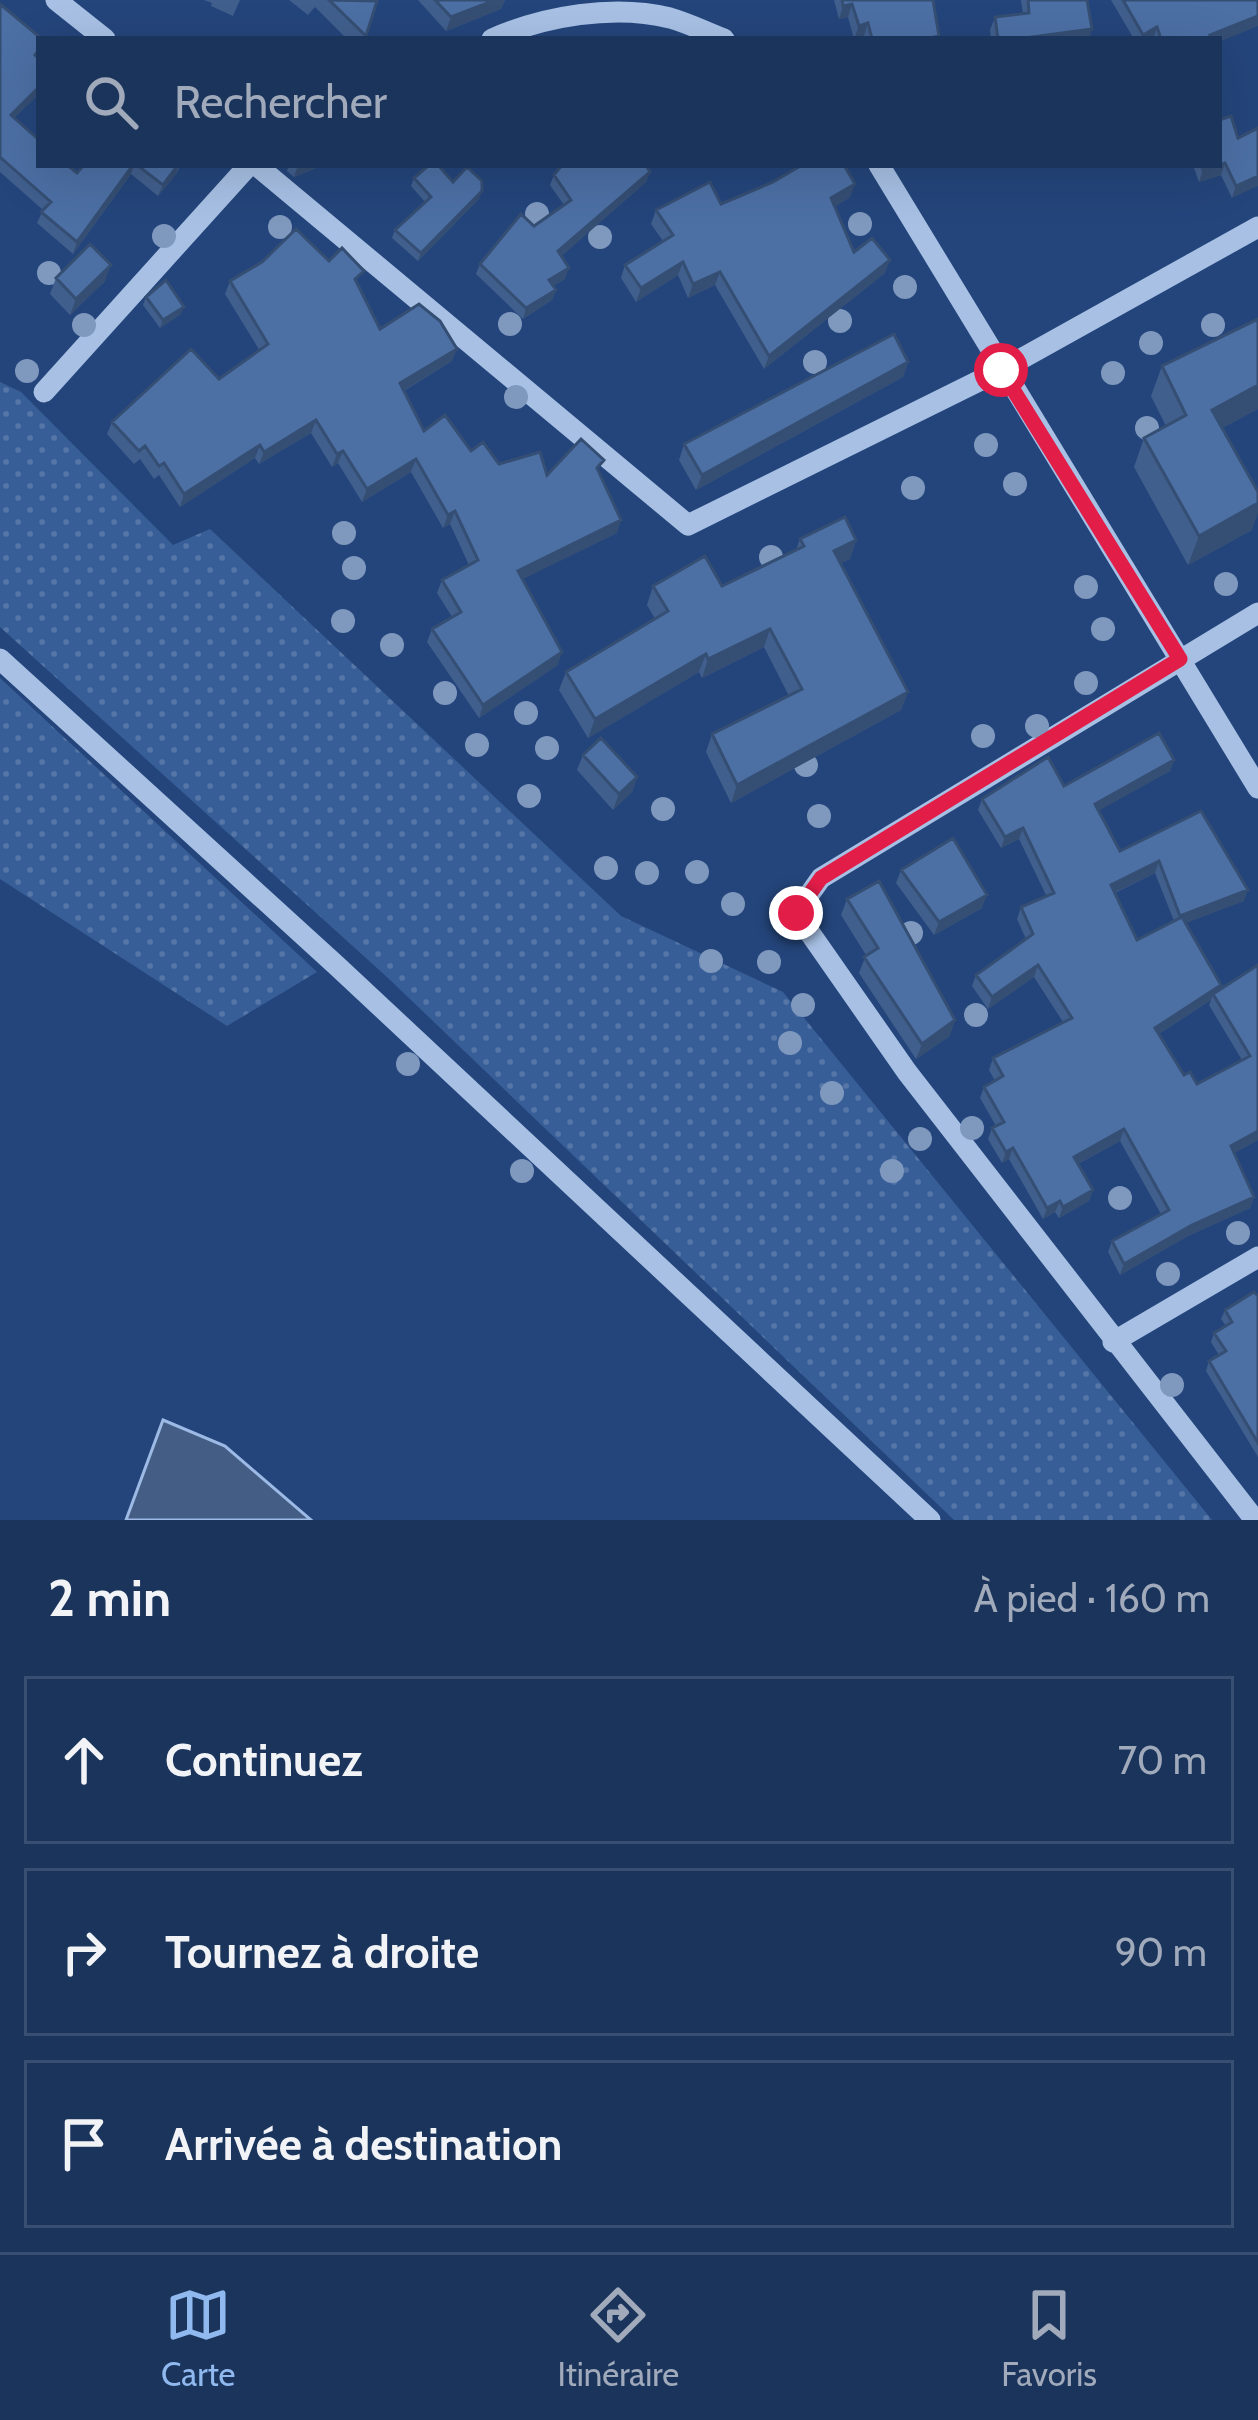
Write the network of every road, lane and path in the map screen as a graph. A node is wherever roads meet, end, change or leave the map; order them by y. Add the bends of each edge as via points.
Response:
1 (56, 0) edge
2 (77, 8) edge
3 (666, 9) edge
4 (101, 36) edge
5 (499, 36) edge
6 (718, 36) edge
7 (249, 168) edge
8 (256, 168) edge
9 (881, 168) edge
10 (1258, 227) edge
11 (1001, 370) junction
12 (44, 392) dead end
13 (1258, 613) edge
14 (0, 659) edge
15 (1180, 659) junction
16 (1258, 788) edge
17 (1258, 1257) edge
18 (1114, 1342) junction
19 (931, 1520) edge
20 (1256, 1520) edge

1 - 2 street
2 - 4 street
3 - 5 street via 601,12
3 - 6 street
7 - 12 street
8 - 11 street via 688,525
9 - 11 street
10 - 11 street
11 - 15 street
13 - 15 street
14 - 19 street
15 - 16 street
15 - 18 street via 821,878 796,913
17 - 18 street
18 - 20 street

